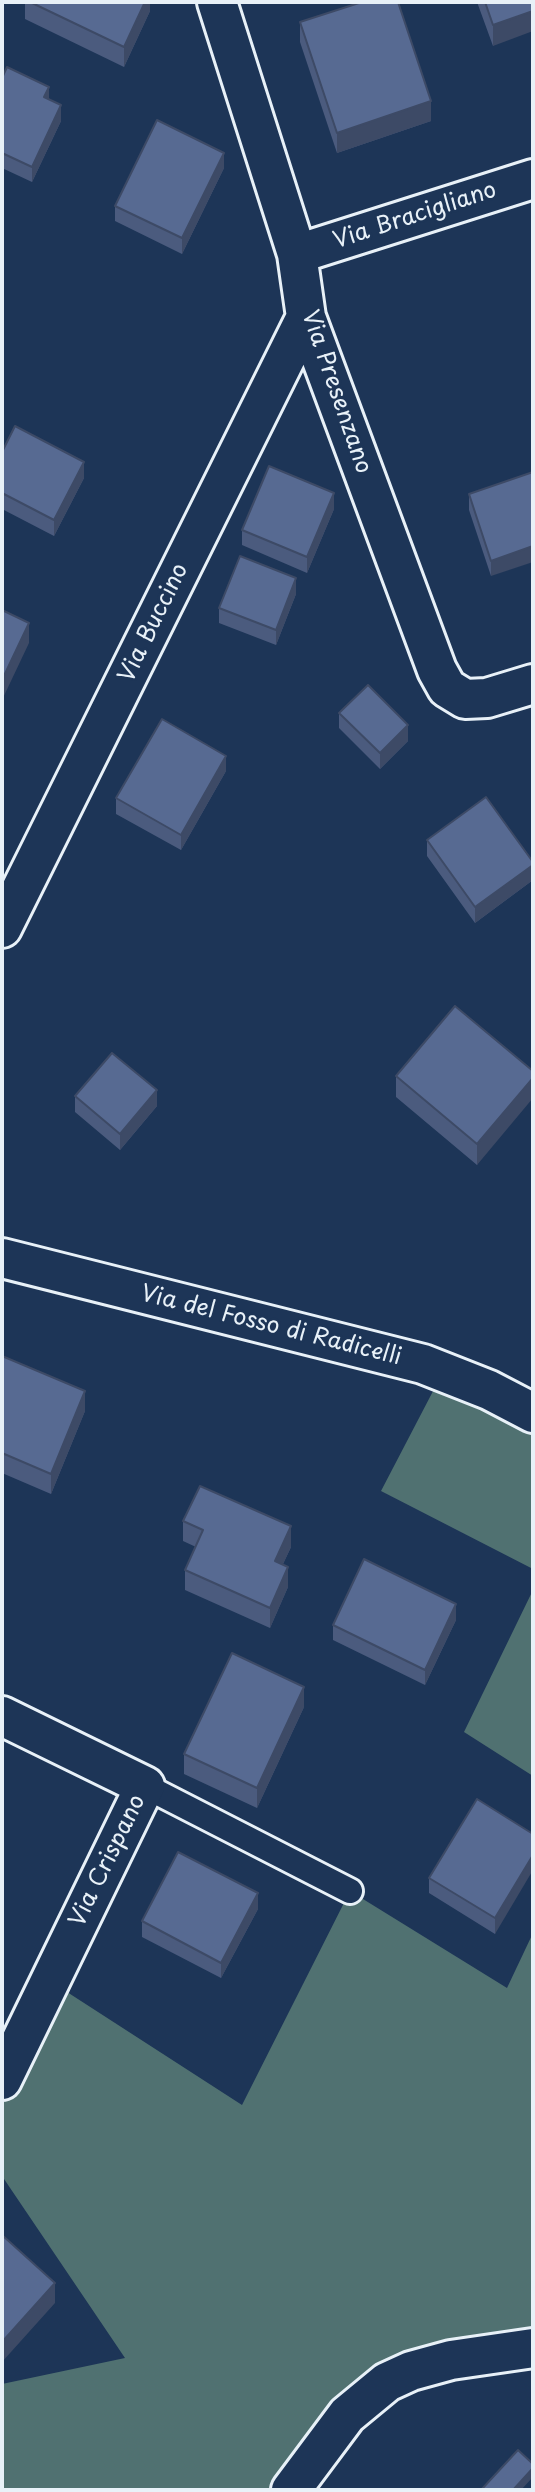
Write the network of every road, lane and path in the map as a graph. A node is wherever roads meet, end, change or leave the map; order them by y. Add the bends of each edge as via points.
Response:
1 (217, 2) edge
2 (533, 179) edge
3 (297, 254) junction
4 (306, 317) junction
5 (533, 684) edge
6 (2, 928) edge
7 (2, 1258) edge
8 (533, 1413) edge
9 (2, 1716) edge
10 (145, 1786) junction
11 (350, 1891) dead end
12 (2, 2080) edge
13 (533, 2348) edge
14 (291, 2490) edge

1 - 3 street, Via Presenzano
2 - 3 street, Via Bracigliano
3 - 4 street, Via Presenzano
4 - 5 street, Via Presenzano via 447,688 465,699 487,698
4 - 6 street, Via Buccino
7 - 8 street, Via del Fosso di Radicelli via 423,1364
9 - 10 street, Via Crispano
10 - 11 lane
10 - 12 street, Via Crispano
13 - 14 street via 452,2360 387,2382 347,2415

